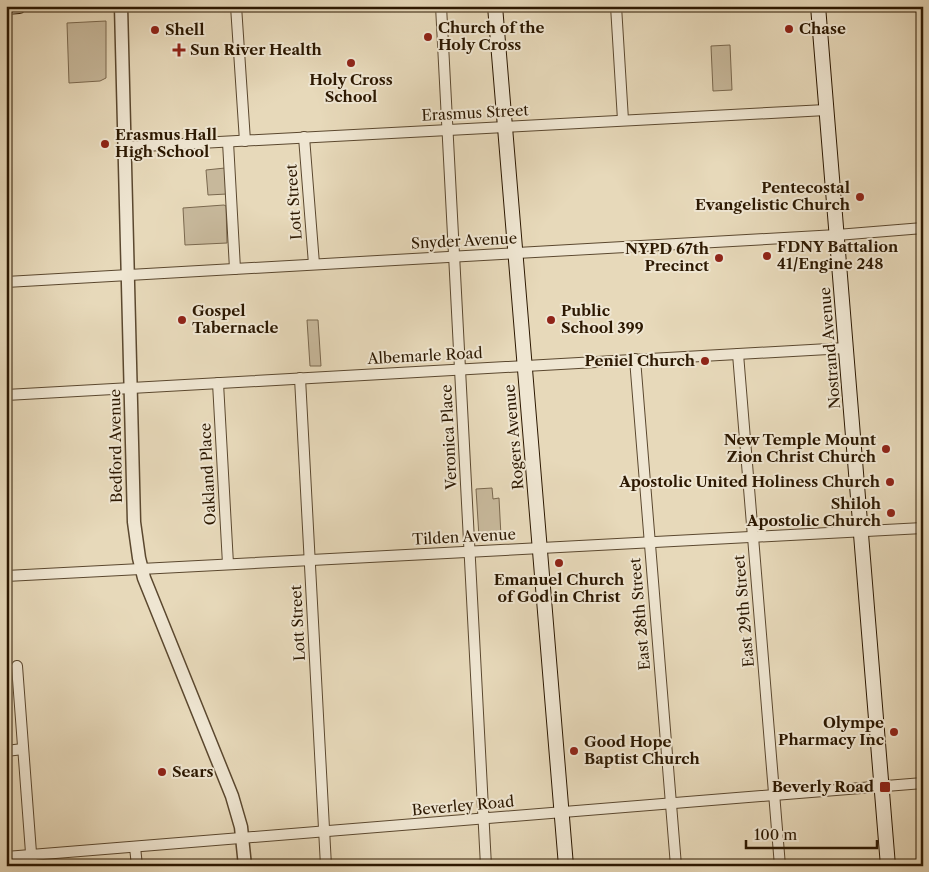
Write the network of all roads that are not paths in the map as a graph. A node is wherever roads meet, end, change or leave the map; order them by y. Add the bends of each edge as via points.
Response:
1 (20, 6) edge
2 (121, 6) edge
3 (236, 6) edge
4 (441, 6) edge
5 (495, 6) edge
6 (616, 6) edge
7 (818, 6) edge
8 (6, 7) edge
9 (826, 110) junction
10 (624, 120) junction
11 (505, 126) junction
12 (447, 130) junction
13 (304, 137) junction
14 (245, 141) junction
15 (228, 142) junction
16 (125, 147) junction
17 (923, 228) edge
18 (837, 234) junction
19 (515, 253) junction
20 (454, 257) junction
21 (314, 264) junction
22 (235, 269) junction
23 (128, 275) junction
24 (6, 282) edge
25 (846, 348) junction
26 (738, 354) junction
27 (635, 359) junction
28 (524, 366) junction
29 (460, 370) junction
30 (300, 378) junction
31 (218, 383) junction
32 (131, 388) junction
33 (6, 395) edge
34 (923, 528) edge
35 (861, 531) junction
36 (753, 537) junction
37 (649, 542) junction
38 (540, 548) junction
39 (469, 552) junction
40 (310, 560) junction
41 (228, 564) junction
42 (141, 568) junction
43 (6, 576) edge
44 (17, 666) dead end
45 (23, 749) junction
46 (6, 751) edge
47 (923, 783) edge
48 (882, 786) junction
49 (774, 795) junction
50 (671, 803) junction
51 (561, 812) junction
52 (484, 819) junction
53 (324, 832) junction
54 (242, 839) junction
55 (135, 847) junction
56 (6, 857) edge
57 (32, 861) edge
58 (136, 866) edge
59 (245, 866) edge
60 (326, 866) edge
61 (486, 866) edge
62 (566, 866) edge
63 (676, 866) edge
64 (780, 866) edge
65 (888, 866) edge

1 - 8 main road
2 - 16 street, Bedford Avenue
3 - 14 street
4 - 12 street, Veronica Place
5 - 11 main road, Rogers Avenue
6 - 10 street
7 - 9 main road, Nostrand Avenue
9 - 10 street, Erasmus Street
9 - 18 main road, Nostrand Avenue
10 - 11 street, Erasmus Street
11 - 12 street, Erasmus Street
11 - 19 main road, Rogers Avenue
12 - 13 street, Erasmus Street
12 - 20 street, Veronica Place
13 - 14 street, Erasmus Street
13 - 21 street, Lott Street
14 - 15 street, Erasmus Street
15 - 16 street, Erasmus Street
15 - 22 street
16 - 23 street, Bedford Avenue
17 - 18 street, Snyder Avenue
18 - 19 street, Snyder Avenue
18 - 25 main road, Nostrand Avenue
19 - 20 street, Snyder Avenue
19 - 28 main road, Rogers Avenue
20 - 21 street, Snyder Avenue
20 - 29 street, Veronica Place
21 - 22 street, Snyder Avenue
22 - 23 street, Snyder Avenue
23 - 24 street, Snyder Avenue
23 - 32 street, Bedford Avenue
25 - 26 street, Albemarle Road
25 - 35 main road, Nostrand Avenue
26 - 27 street, Albemarle Road
26 - 36 street, East 29th Street
27 - 28 street, Albemarle Road
27 - 37 street, East 28th Street
28 - 29 street, Albemarle Road
28 - 38 main road, Rogers Avenue
29 - 30 street, Albemarle Road
29 - 39 street, Veronica Place
30 - 31 street, Albemarle Road
30 - 40 street, Lott Street
31 - 32 street, Albemarle Road
31 - 41 street, Oakland Place
32 - 33 street, Albemarle Road
32 - 42 street, Bedford Avenue via 135,529
34 - 35 street, Tilden Avenue
35 - 36 street, Tilden Avenue
35 - 48 main road, Nostrand Avenue
36 - 37 street, Tilden Avenue
36 - 49 street, East 29th Street
37 - 38 street, Tilden Avenue
37 - 50 street, East 28th Street
38 - 39 street, Tilden Avenue
38 - 51 main road, Rogers Avenue
39 - 40 street, Tilden Avenue
39 - 52 street, Veronica Place
40 - 41 street, Tilden Avenue
40 - 53 street, Lott Street
41 - 42 street, Tilden Avenue
42 - 43 street, Tilden Avenue
42 - 54 street, Bedford Avenue via 232,796
44 - 45 street
45 - 46 street
45 - 57 street
47 - 48 street, Beverley Road
48 - 49 street, Beverley Road
48 - 65 main road, Nostrand Avenue
49 - 50 street, Beverley Road
49 - 64 street, East 29th Street
50 - 51 street, Beverley Road
50 - 63 street, East 28th Street
51 - 52 street, Beverley Road
51 - 62 main road, Rogers Avenue
52 - 53 street, Beverley Road
52 - 61 street, Veronica Place
53 - 54 street, Beverley Road
53 - 60 street, Lott Street
54 - 55 street, Beverley Road
54 - 59 street, Bedford Avenue
55 - 57 street, Beverley Road
55 - 58 street
56 - 57 street, Beverley Road

